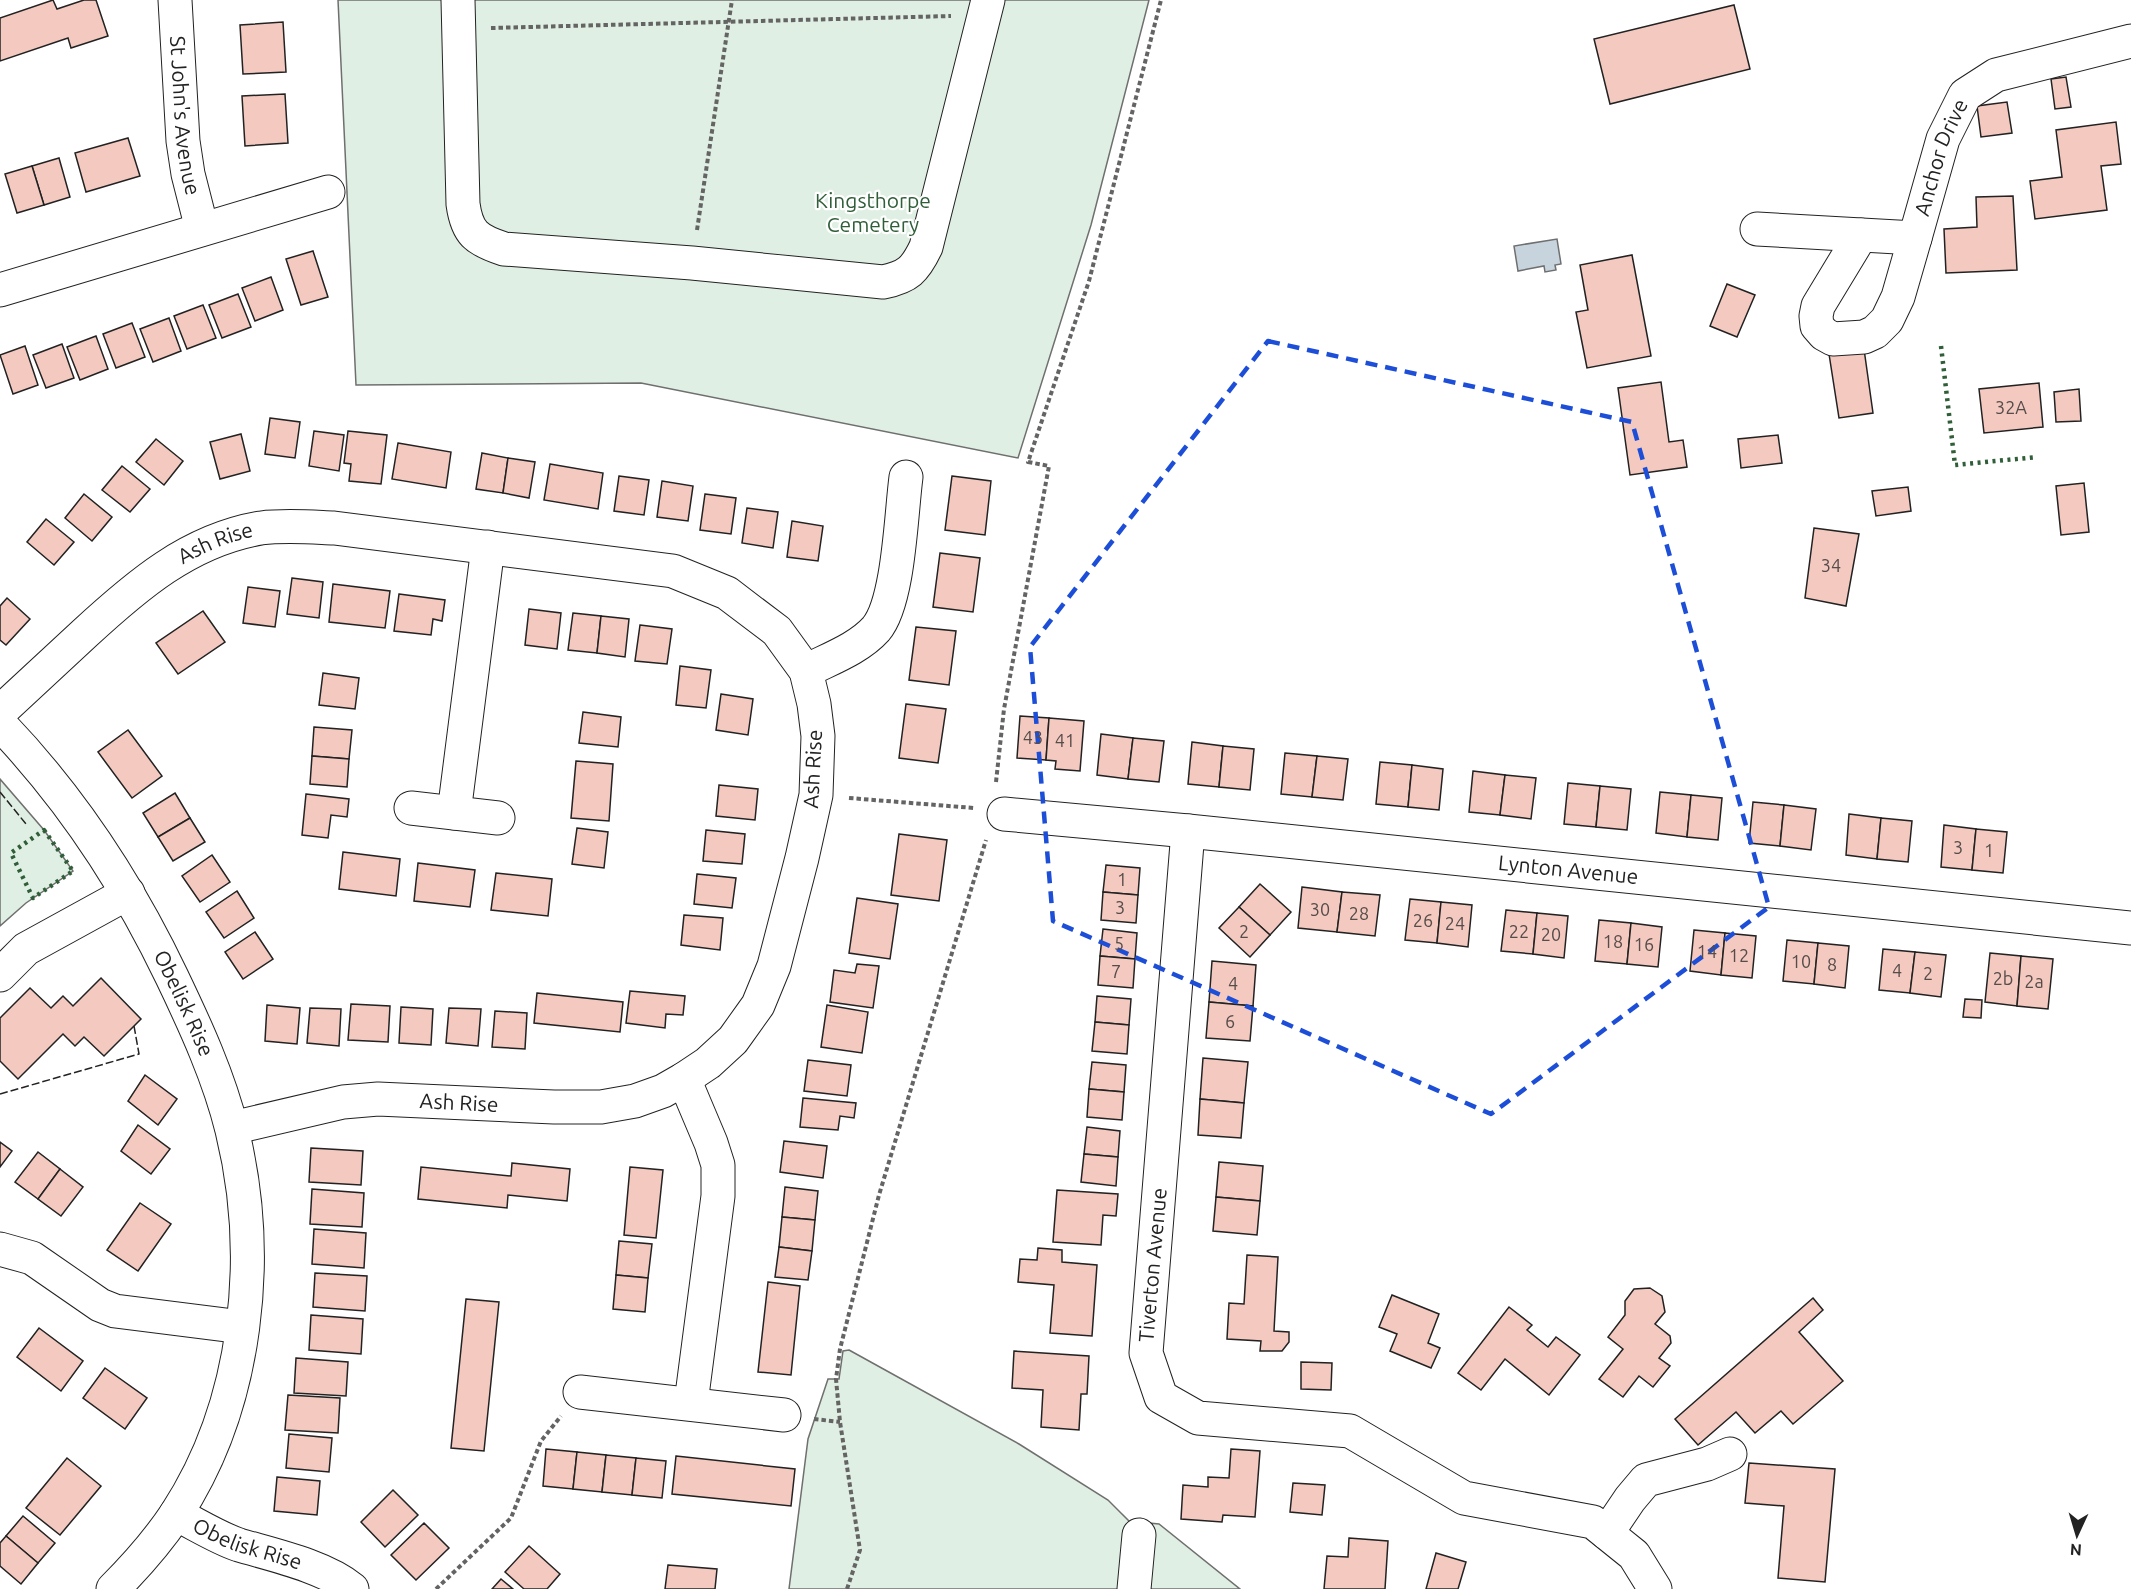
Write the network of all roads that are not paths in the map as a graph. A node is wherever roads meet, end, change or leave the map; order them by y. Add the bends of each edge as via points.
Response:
1 (175, 0) edge
2 (987, 7) edge
3 (458, 15) edge
4 (2131, 41) edge
5 (328, 192) dead end
6 (202, 229) junction
7 (1757, 229) dead end
8 (1861, 235) junction
9 (1915, 238) junction
10 (0, 290) edge
11 (906, 477) dead end
12 (489, 547) junction
13 (806, 671) junction
14 (0, 712) edge
15 (0, 724) edge
16 (411, 808) dead end
17 (454, 813) junction
18 (999, 814) road end
19 (498, 818) dead end
20 (1188, 831) junction
21 (128, 893) junction
22 (2131, 928) edge
23 (0, 975) edge
24 (684, 1079) junction
25 (232, 1128) junction
26 (0, 1249) edge
27 (242, 1327) junction
28 (580, 1392) road end
29 (691, 1403) junction
30 (799, 1417) road end
31 (1730, 1454) dead end
32 (176, 1514) junction
33 (1607, 1533) junction
34 (1139, 1535) dead end
35 (113, 1589) edge
36 (351, 1589) edge
37 (1134, 1589) edge
38 (1655, 1589) edge

1 - 6 street, St John's Avenue via 183,141
2 - 3 street via 926,247 910,272 883,282 504,249 485,243 465,221
4 - 9 street, Anchor Drive via 1996,75 1965,95 1943,139
5 - 6 street
6 - 10 street
7 - 8 street, Anchor Drive
8 - 9 street, Anchor Drive
8 - 9 street via 1818,306 1817,326 1833,339 1864,337 1887,320
11 - 13 street via 894,586 887,611 876,629 856,645
12 - 13 street, Ash Rise via 673,571 727,593 777,632
12 - 14 street, Ash Rise via 299,526 262,528 223,537 186,553 146,579
12 - 17 street
13 - 24 street, Ash Rise via 818,736 816,795 774,966 758,1005 733,1040
15 - 21 street, Obelisk Rise via 66,801
16 - 17 street
17 - 19 street
18 - 20 street, Lynton Avenue
20 - 22 street, Lynton Avenue
20 - 33 street, Tiverton Avenue via 1146,1353 1161,1397 1198,1418 1350,1431 1464,1498 1593,1522
21 - 23 street via 26,949
21 - 25 street, Obelisk Rise via 182,998 213,1070
24 - 25 street, Ash Rise via 635,1101 601,1107 378,1099 343,1102
24 - 29 street via 718,1165 718,1196
25 - 27 street, Obelisk Rise via 247,1216
26 - 27 street via 32,1258 100,1305 115,1311
27 - 32 street, Obelisk Rise via 218,1431
28 - 29 street
29 - 30 street
31 - 33 street via 1646,1480
32 - 35 street, Obelisk Rise
32 - 36 street, Obelisk Rise via 237,1544 282,1556
33 - 38 street, Tiverton Avenue via 1634,1555
34 - 37 street

